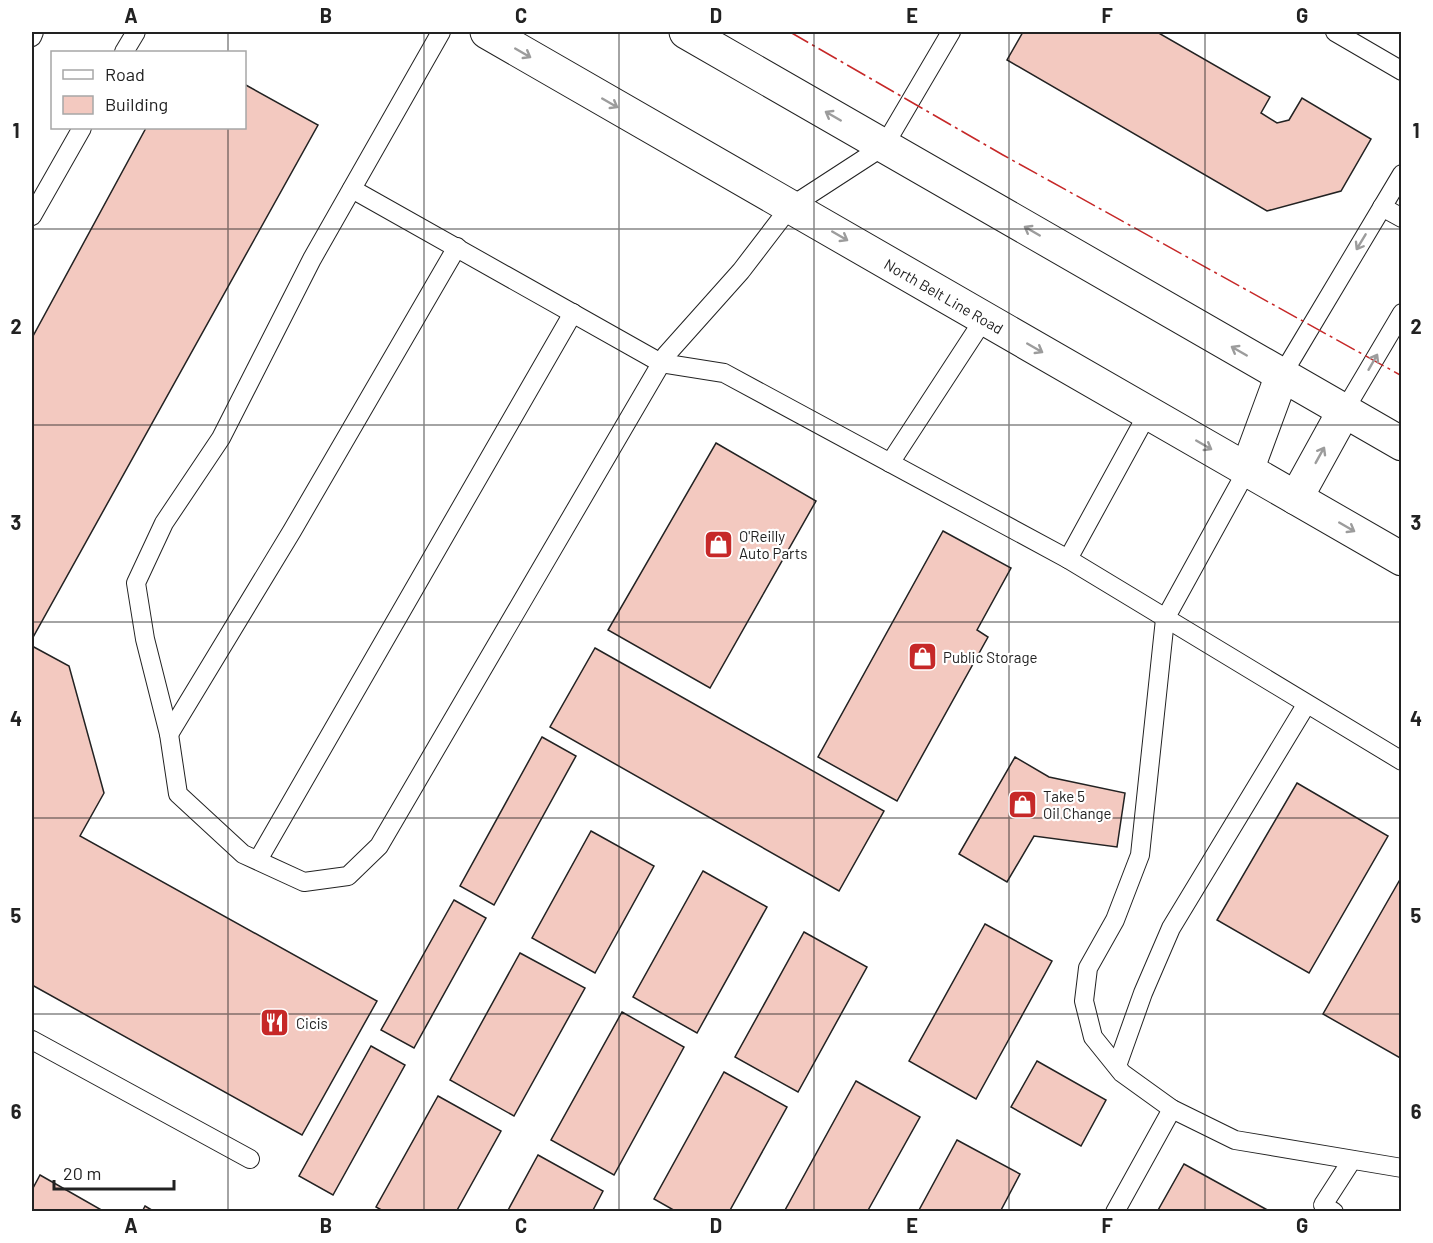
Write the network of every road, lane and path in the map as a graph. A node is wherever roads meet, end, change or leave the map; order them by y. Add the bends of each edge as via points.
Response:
1 (34, 32) edge
2 (136, 32) edge
3 (441, 32) edge
4 (487, 32) edge
5 (686, 32) edge
6 (951, 32) edge
7 (1335, 32) edge
8 (32, 37) edge
9 (125, 51) edge
10 (1401, 71) edge
11 (81, 129) edge
12 (884, 146) junction
13 (1401, 174) edge
14 (352, 189) junction
15 (790, 207) junction
16 (1382, 207) junction
17 (32, 216) edge
18 (1401, 218) edge
19 (457, 248) junction
20 (573, 313) junction
21 (1401, 313) edge
22 (984, 319) junction
23 (661, 363) junction
24 (1282, 375) junction
25 (1344, 411) junction
26 (1148, 413) junction
27 (1401, 444) edge
28 (890, 463) junction
29 (1247, 470) junction
30 (1296, 498) junction
31 (1068, 559) junction
32 (1401, 559) edge
33 (1165, 619) junction
34 (1306, 705) junction
35 (169, 734) junction
36 (1401, 760) edge
37 (258, 860) junction
38 (32, 1040) edge
39 (1117, 1066) junction
40 (1172, 1109) junction
41 (250, 1159) dead end
42 (1352, 1160) junction
43 (1401, 1168) edge
44 (1325, 1209) edge
45 (1115, 1212) edge

1 - 8 lane
2 - 9 lane
3 - 14 lane
4 -> 15 main road, North Belt Line Road
12 -> 5 main road
6 - 12 lane
7 - 10 lane
11 - 17 lane
12 - 15 lane
24 -> 12 main road
13 - 16 lane
14 - 19 lane
14 - 35 lane via 221,438 164,523 136,583 145,639
15 -> 22 main road, North Belt Line Road
15 - 23 lane
16 - 18 lane
16 -> 24 lane
19 - 20 lane
19 - 35 lane
20 - 23 lane
20 - 37 lane
25 -> 21 lane
22 -> 26 main road, North Belt Line Road
22 - 28 lane
23 - 28 lane via 724,373
23 - 37 lane via 379,846 348,876 304,882
24 - 25 main road
24 - 29 main road
25 - 27 main road
30 -> 25 main road
26 -> 29 main road, North Belt Line Road
26 - 31 lane
28 - 31 lane
29 - 30 main road, North Belt Line Road
29 - 33 lane
30 -> 32 main road, North Belt Line Road
31 - 33 lane
33 - 34 lane
33 - 39 lane via 1140,855 1115,920 1088,968 1084,1001 1093,1037
34 - 36 lane
34 - 39 lane via 1171,928
35 - 37 lane via 178,794 243,854
38 - 41 lane
39 - 40 lane
40 - 42 lane via 1235,1140
40 - 45 lane
42 - 43 lane
42 - 44 lane

